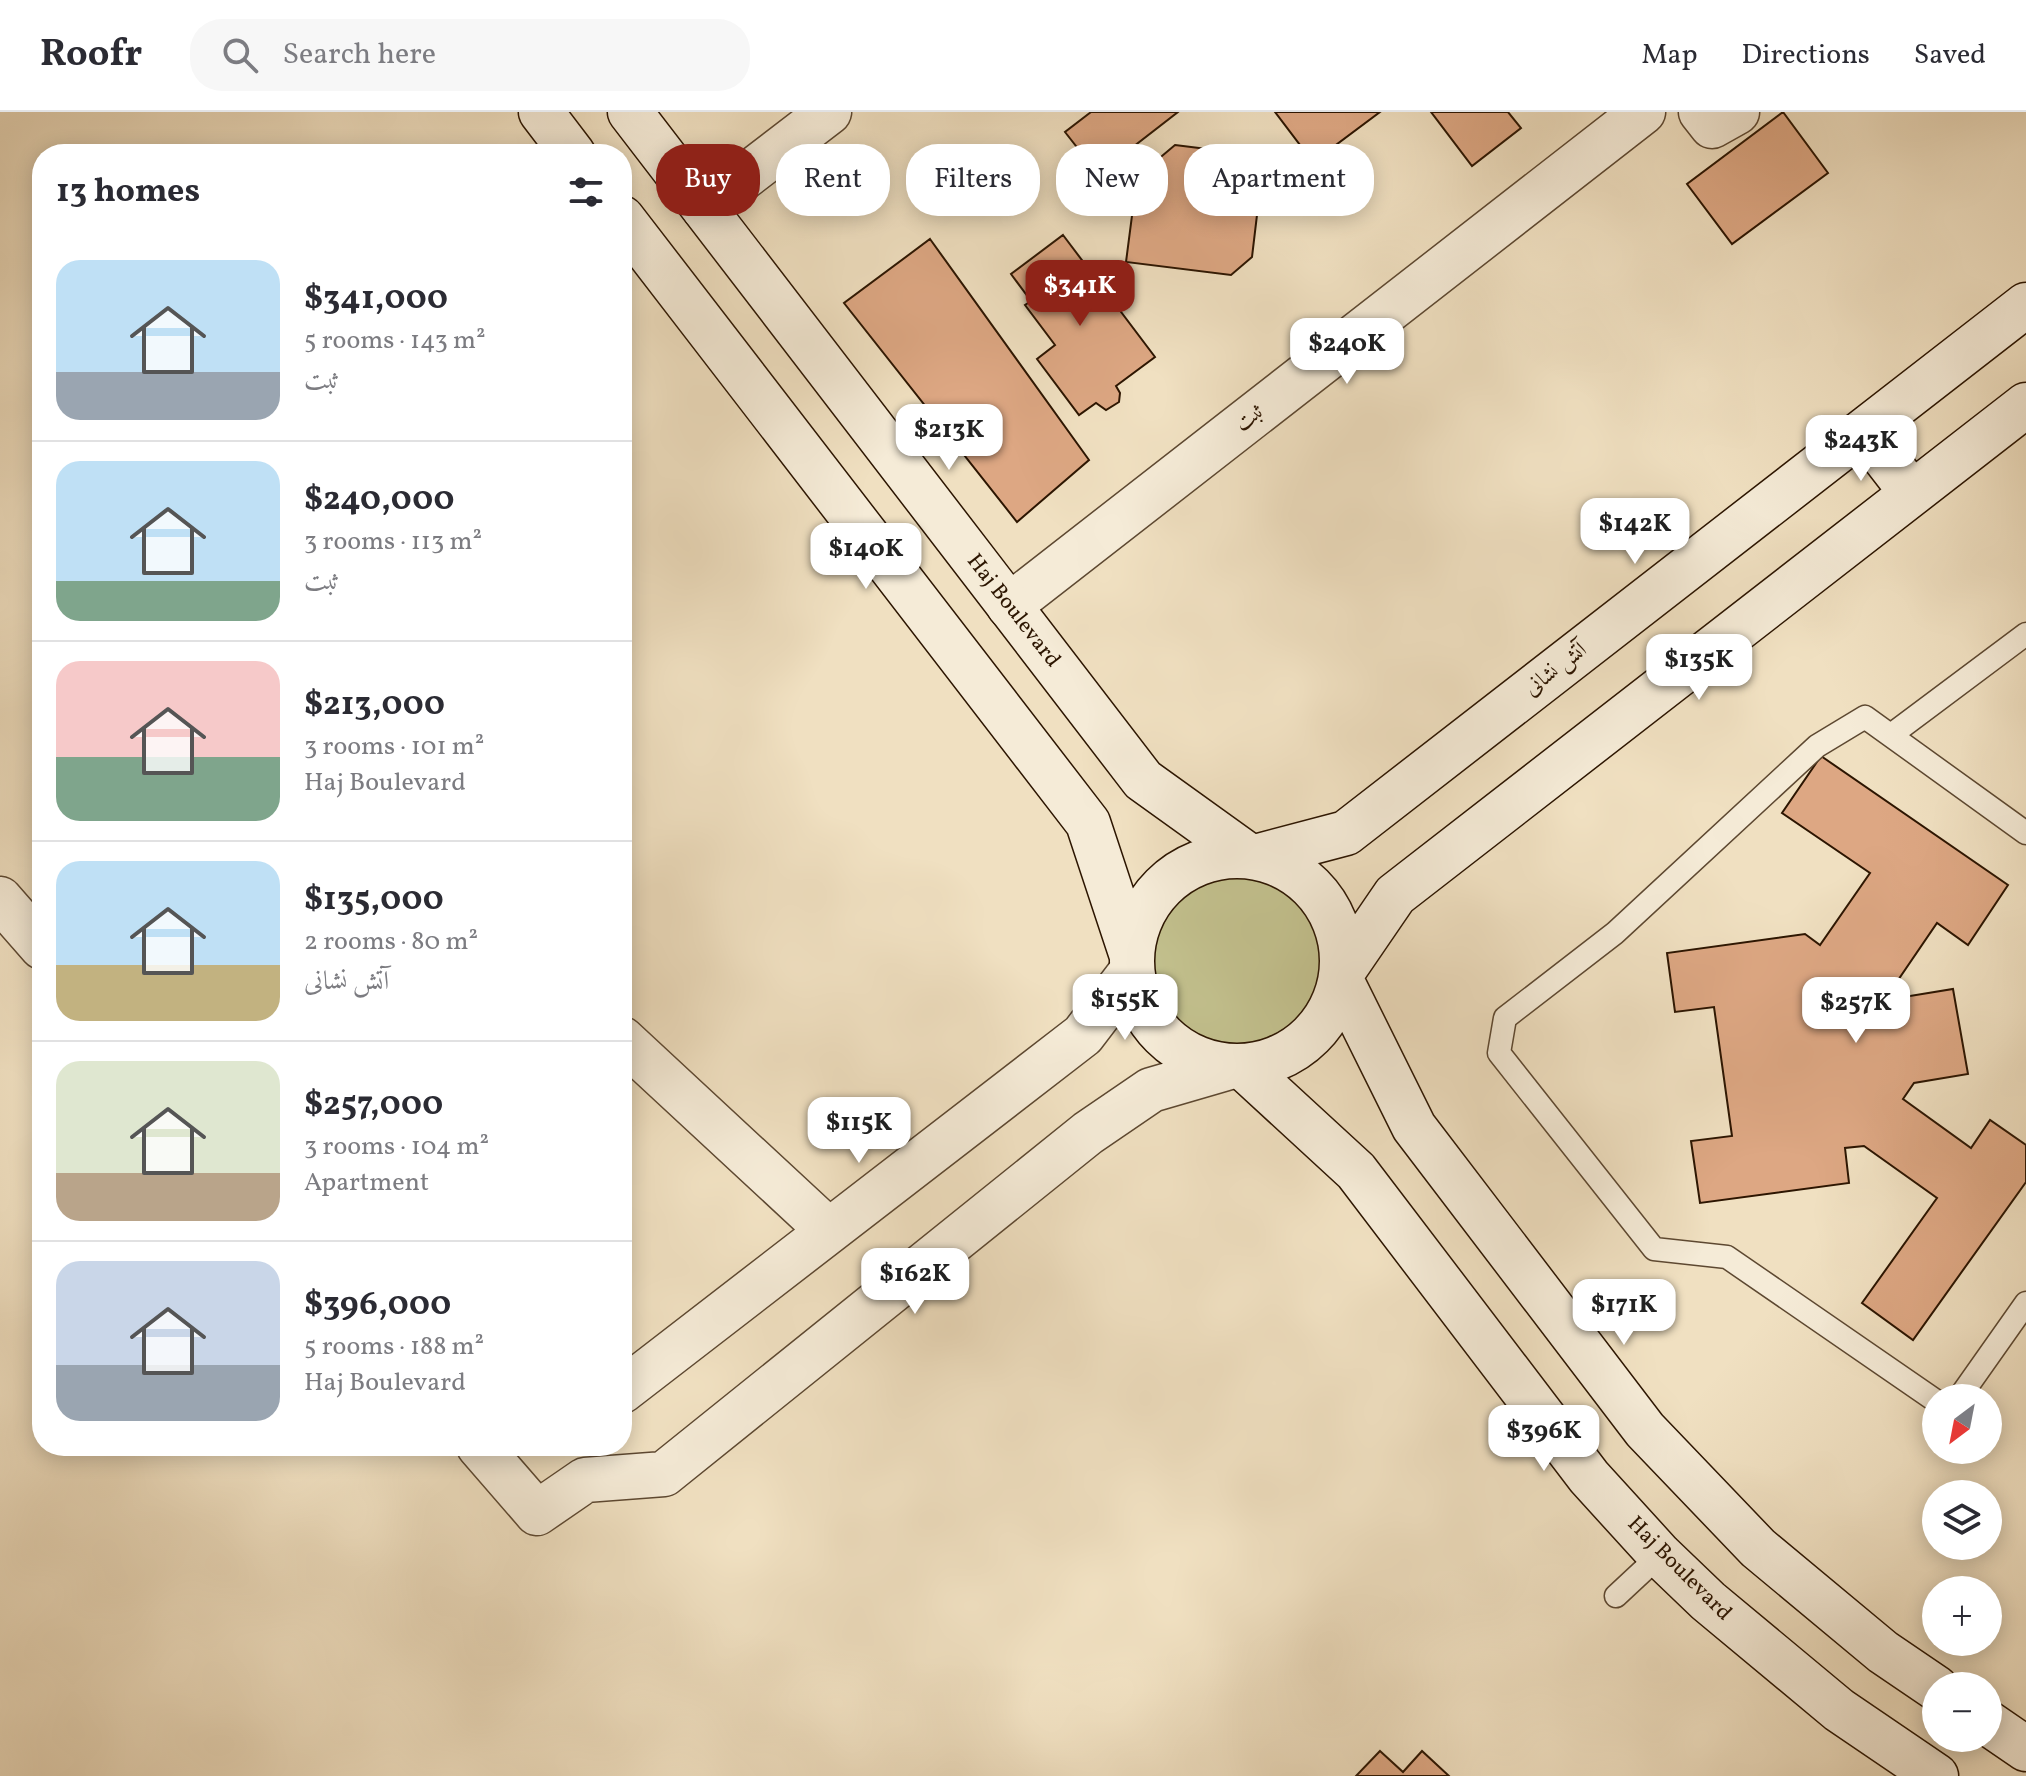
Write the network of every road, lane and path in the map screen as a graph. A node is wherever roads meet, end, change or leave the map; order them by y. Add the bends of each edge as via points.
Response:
1 (541, 112) edge
2 (630, 112) edge
3 (829, 112) edge
4 (1643, 112) edge
5 (1701, 112) edge
6 (1737, 112) edge
7 (565, 144) edge
8 (656, 146) edge
9 (760, 165) edge
10 (710, 216) edge
11 (632, 231) edge
12 (2026, 305) edge
13 (2026, 405) edge
14 (1864, 431) junction
15 (1912, 493) junction
16 (1009, 606) junction
17 (2026, 634) edge
18 (1891, 735) junction
19 (2026, 833) edge
20 (1253, 855) junction
21 (0, 899) edge
22 (32, 936) edge
23 (1131, 962) junction
24 (1342, 977) junction
25 (632, 1048) edge
26 (1236, 1067) junction
27 (829, 1231) junction
28 (2026, 1303) edge
29 (632, 1383) edge
30 (1969, 1384) edge
31 (1922, 1391) edge
32 (488, 1456) edge
33 (588, 1463) edge
34 (1660, 1555) junction
35 (1616, 1596) dead end
36 (1922, 1678) edge
37 (2002, 1733) edge
38 (2026, 1749) edge
39 (1936, 1776) edge

1 - 7 main road
2 - 8 main road, Haj Boulevard
3 - 9 main road
4 - 16 main road, ثبت
5 - 6 main road via 1712,126
10 - 16 main road, Haj Boulevard
11 - 23 main road via 1088,823
12 - 14 main road, آتش نشانی
13 - 15 main road
14 - 15 main road
14 - 20 main road, آتش نشانی via 1346,833
15 - 24 main road via 1395,895
16 - 20 main road, Haj Boulevard via 1143,780
17 - 18 lane
18 - 19 lane
18 - 31 lane via 1865,717 1817,746 1615,933 1505,1018 1499,1053 1654,1249 1727,1257
20 - 23 main road via 1205,859 1168,879 1142,912
20 - 24 main road via 1295,871 1323,898 1340,932
21 - 22 main road
23 - 26 main road via 1142,1007 1164,1037 1194,1058
23 - 27 main road via 1083,1035
24 - 26 main road via 1329,1015 1307,1041 1277,1059
24 - 36 main road via 1414,1127 1645,1430 1758,1548
25 - 27 main road
26 - 33 main road via 1151,1090 1088,1133 664,1474
26 - 34 main road, Haj Boulevard via 1356,1171 1589,1477
27 - 29 main road
28 - 30 lane
32 - 33 main road via 537,1513
34 - 35 lane
34 - 39 main road, Haj Boulevard via 1839,1710
37 - 38 main road

